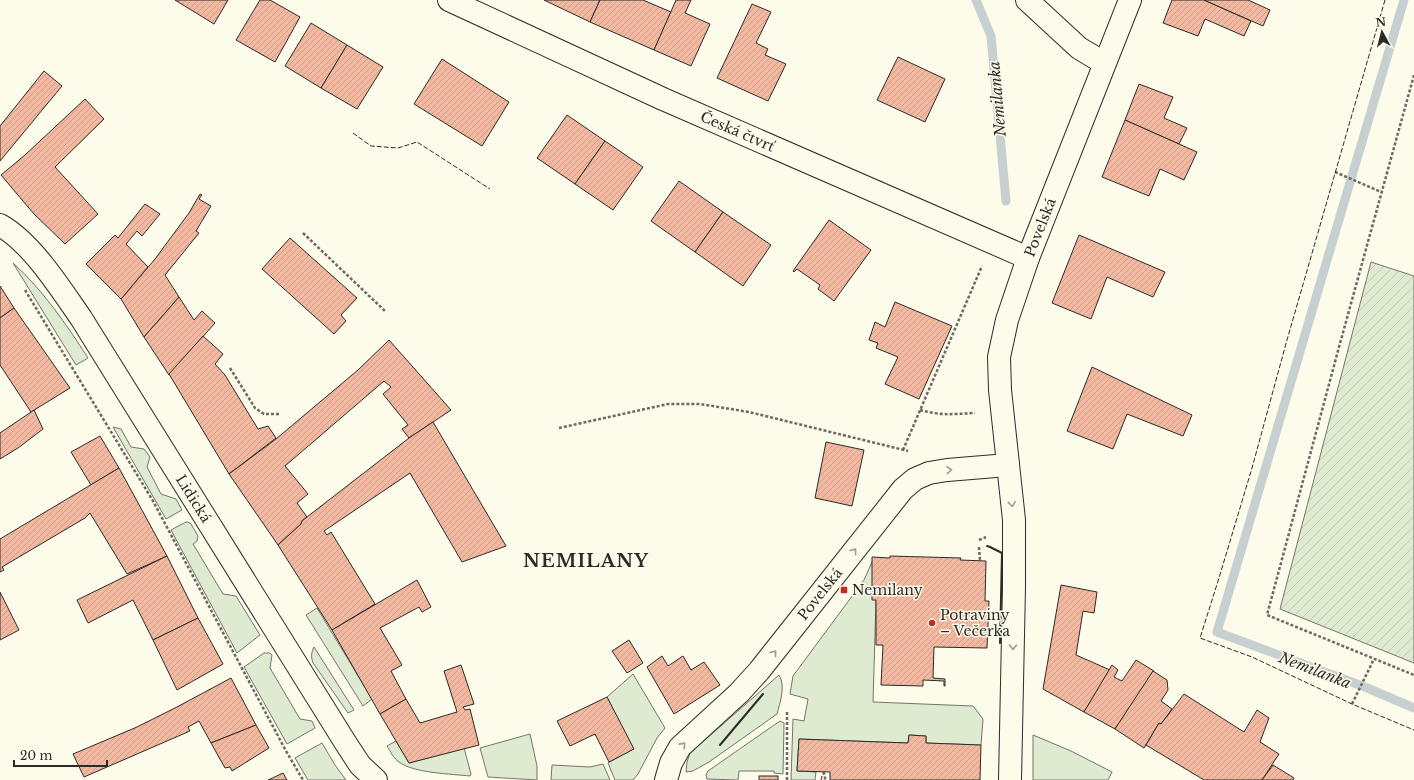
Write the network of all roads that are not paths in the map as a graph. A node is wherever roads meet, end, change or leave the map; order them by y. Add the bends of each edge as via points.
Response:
1 (449, 0) edge
2 (1028, 0) edge
3 (1130, 0) edge
4 (1104, 63) junction
5 (0, 225) edge
6 (1028, 258) junction
7 (1008, 465) junction
8 (376, 780) edge
9 (666, 780) edge
10 (1010, 780) edge

1 - 6 street, Česká čtvrť via 663,99
2 - 4 street via 1079,48
3 - 4 street, Povelská
4 - 6 street, Povelská
5 - 8 street, Lidická via 16,237 58,284 348,747 360,765
6 - 7 street, Povelská via 1007,320 999,357
9 -> 7 street, Povelská via 671,763 680,747 759,671 903,489 915,479 929,473
7 -> 10 street, Povelská via 1014,520

